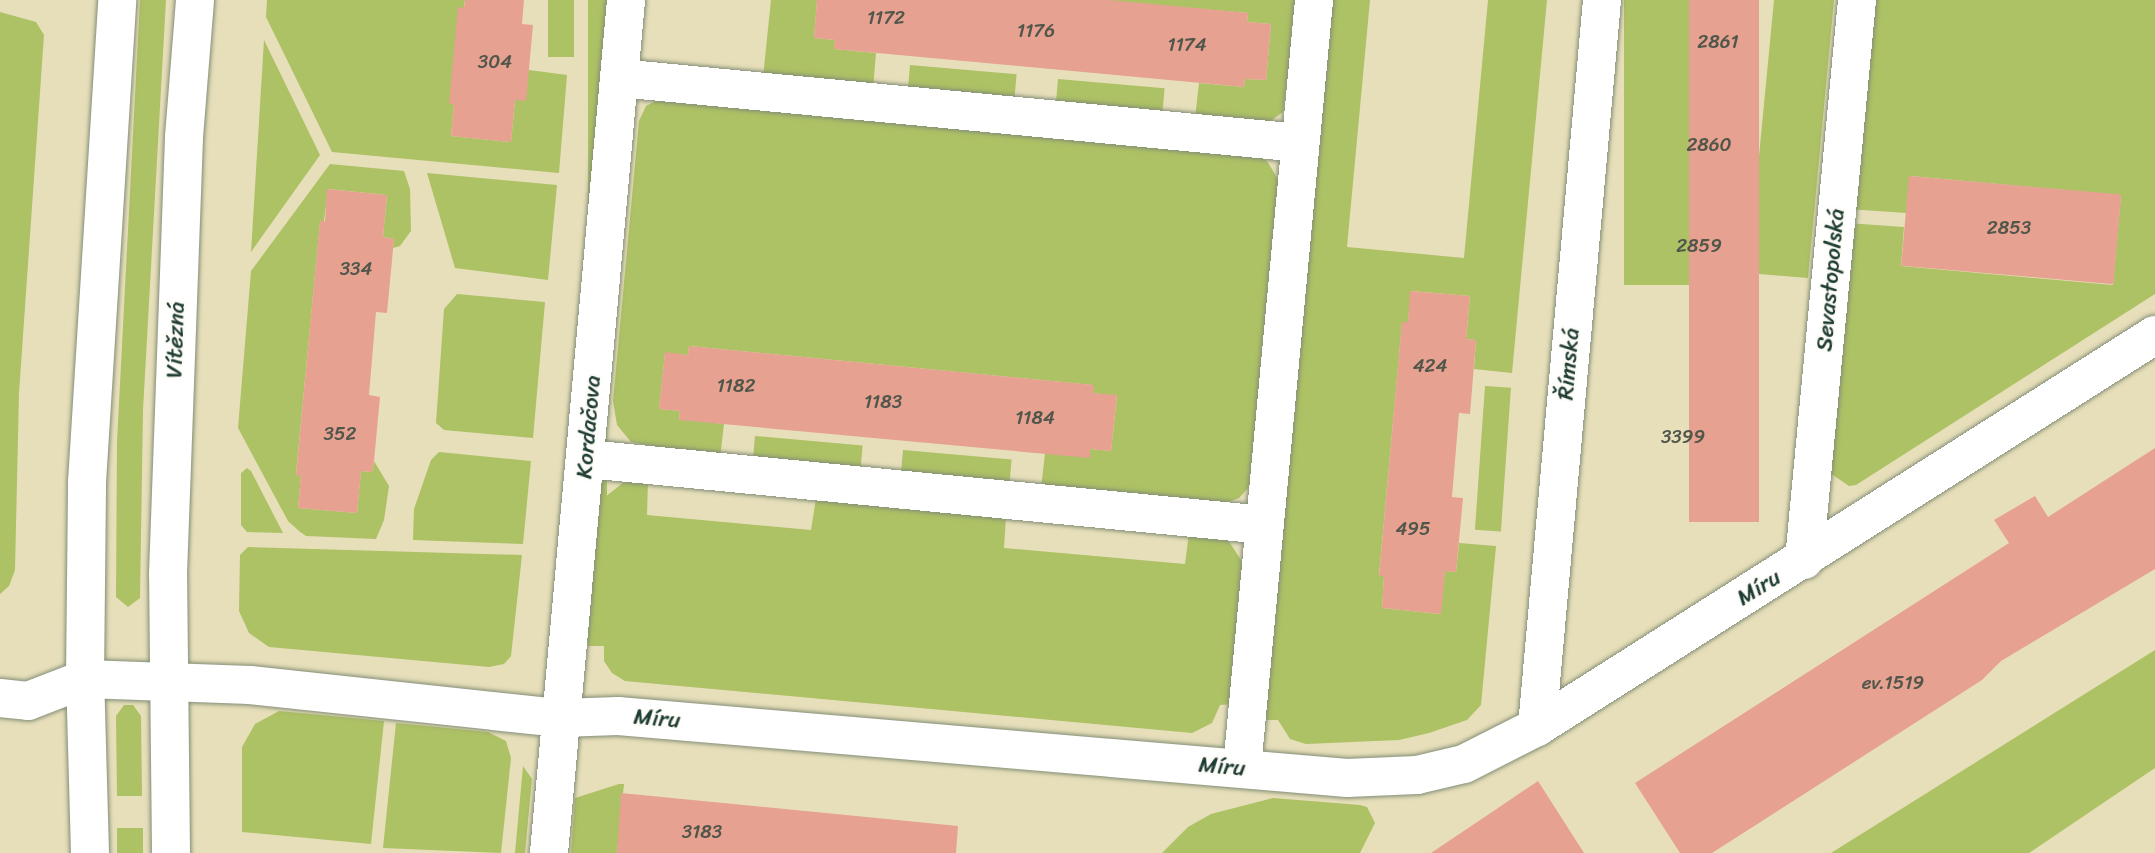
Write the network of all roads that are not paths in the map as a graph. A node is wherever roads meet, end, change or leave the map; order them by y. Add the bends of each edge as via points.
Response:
1 (117, 0) edge
2 (195, 0) edge
3 (626, 0) edge
4 (1314, 0) edge
5 (1602, 0) edge
6 (1857, 0) edge
7 (618, 78) junction
8 (1300, 143) junction
9 (2155, 335) edge
10 (587, 459) junction
11 (1265, 525) junction
12 (1804, 560) junction
13 (85, 679) junction
14 (169, 681) junction
15 (0, 698) edge
16 (560, 718) junction
17 (1537, 727) junction
18 (1242, 768) junction
19 (90, 853) edge
20 (171, 853) edge
21 (550, 853) edge

1 - 13 street via 93,330
2 - 14 street, Vítězná via 184,137
3 - 7 street, Kordačova
4 - 8 street
5 - 17 street, Římská
6 - 12 street, Sevastopolská
7 - 8 street
7 - 10 street, Kordačova
8 - 11 street
9 - 12 street, Míru
10 - 11 street
10 - 16 street, Kordačova
11 - 18 street
12 - 17 street, Míru
13 - 14 street
13 - 15 street via 27,701
13 - 19 street
14 - 16 street, Míru via 250,685
14 - 20 street, Vítězná
16 - 18 street, Míru via 618,716
16 - 21 street, Kordačova
17 - 18 street, Míru via 1464,764 1406,777 1347,778

